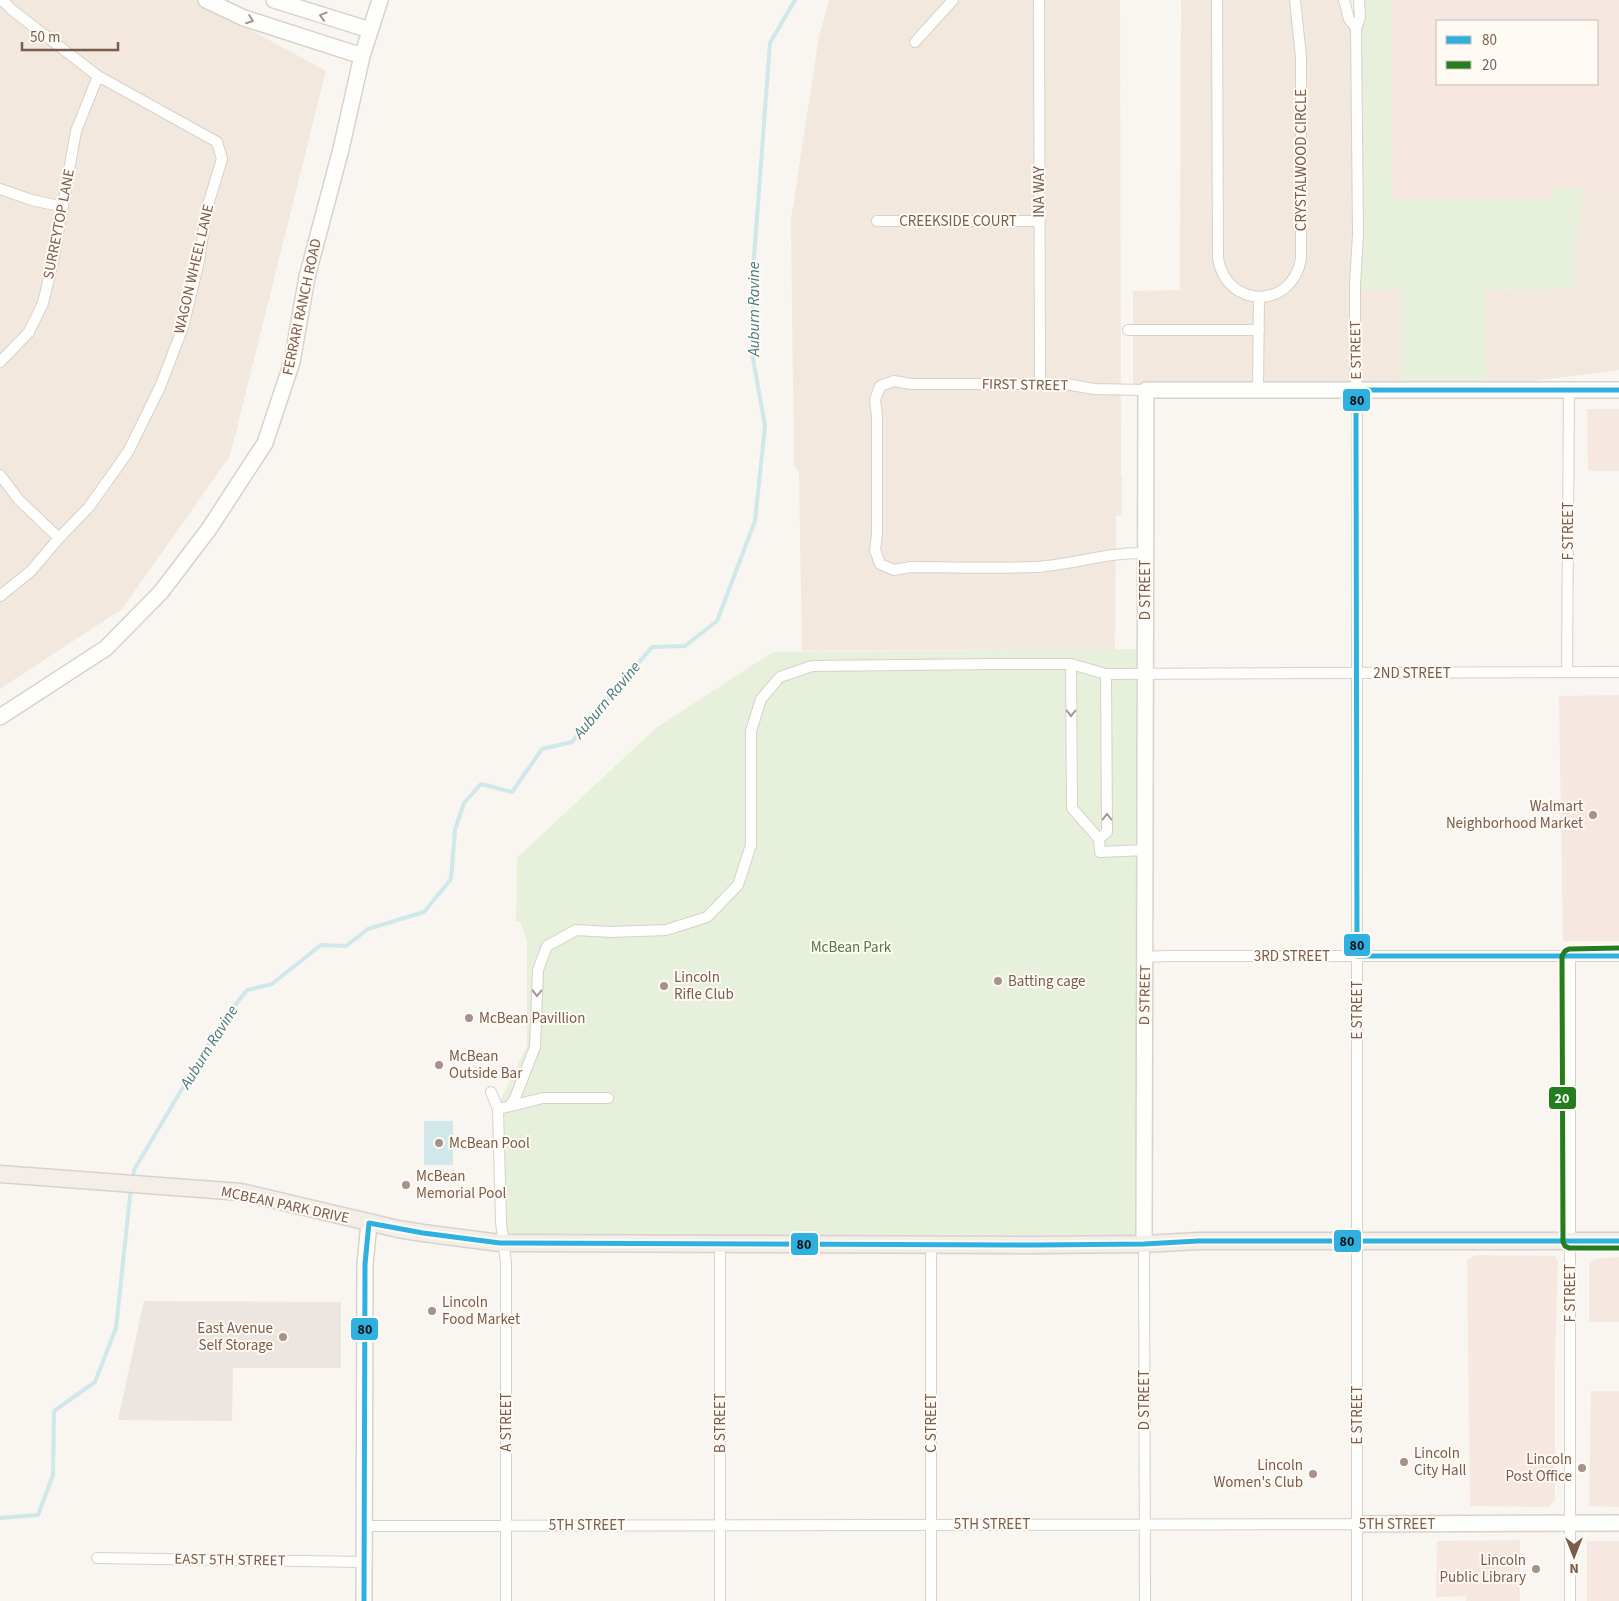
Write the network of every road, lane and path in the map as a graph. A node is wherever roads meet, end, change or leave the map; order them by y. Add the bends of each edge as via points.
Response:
1 (2, 0) edge
2 (206, 0) edge
3 (274, 0) edge
4 (380, 0) edge
5 (952, 0) edge
6 (1039, 0) edge
7 (1217, 0) edge
8 (1295, 0) edge
9 (1344, 0) edge
10 (1359, 0) edge
11 (1356, 28) junction
12 (370, 30) junction
13 (915, 42) dead end
14 (362, 56) junction
15 (98, 76) junction
16 (0, 189) edge
17 (63, 207) junction
18 (877, 221) dead end
19 (1040, 221) junction
20 (1259, 297) junction
21 (1128, 330) dead end
22 (1259, 330) junction
23 (0, 362) edge
24 (1040, 384) junction
25 (1146, 390) junction
26 (1258, 390) junction
27 (1357, 390) junction
28 (1569, 390) junction
29 (1619, 390) edge
30 (0, 475) edge
31 (59, 538) junction
32 (1145, 552) junction
33 (0, 596) edge
34 (1071, 664) junction
35 (1567, 672) junction
36 (1619, 672) edge
37 (1356, 673) junction
38 (1106, 674) junction
39 (1145, 674) junction
40 (0, 717) edge
41 (1099, 839) junction
42 (1146, 850) junction
43 (1357, 956) junction
44 (1570, 956) junction
45 (1619, 956) edge
46 (1145, 958) junction
47 (490, 1092) dead end
48 (608, 1098) dead end
49 (510, 1106) junction
50 (498, 1109) junction
51 (0, 1174) edge
52 (369, 1223) junction
53 (1357, 1241) junction
54 (1570, 1241) junction
55 (1619, 1241) edge
56 (503, 1243) junction
57 (720, 1244) junction
58 (1144, 1244) junction
59 (931, 1245) junction
60 (1570, 1523) junction
61 (1619, 1523) edge
62 (931, 1524) junction
63 (1144, 1524) junction
64 (1357, 1524) junction
65 (506, 1525) junction
66 (720, 1525) junction
67 (364, 1526) junction
68 (97, 1558) dead end
69 (364, 1562) junction
70 (364, 1601) edge
71 (506, 1601) edge
72 (720, 1601) edge
73 (932, 1601) edge
74 (1145, 1601) edge
75 (1357, 1601) edge
76 (1570, 1601) edge

1 - 15 street, WAGON WHEEL LANE
2 -> 14 street via 244,18
12 -> 3 street
4 - 12 street, FERRARI RANCH ROAD
5 - 13 street
6 - 19 street, INA WAY
7 - 20 street via 1218,258 1221,272 1235,290
8 - 20 street, CRYSTALWOOD CIRCLE via 1301,57 1301,259 1289,285 1275,294
9 - 11 street, E STREET via 1349,20
10 - 11 street, E STREET via 1360,18
11 - 27 street, E STREET
12 - 14 street, FERRARI RANCH ROAD
14 - 40 street, FERRARI RANCH ROAD via 307,277 292,362 265,443 209,529 161,592 106,648
15 - 17 street, SURREYTOP LANE via 76,131
15 - 31 street, WAGON WHEEL LANE via 217,142 222,159 207,208 199,261 183,327 160,388 128,452 89,507
16 - 17 street
17 - 23 street, SURREYTOP LANE via 43,303 29,332
18 - 19 street, CREEKSIDE COURT
19 - 24 street, INA WAY
20 - 22 street
21 - 22 street
22 - 26 street
24 - 25 street, FIRST STREET
24 - 32 street, FIRST STREET via 911,384 894,381 880,386 875,400 877,534 874,550 880,564 894,570 911,567 1034,567
25 - 26 street, FIRST STREET
25 - 32 street, D STREET
26 - 27 street, FIRST STREET
27 - 28 street, FIRST STREET
27 - 37 street, E STREET
28 - 29 street, FIRST STREET
28 - 35 street, F STREET
30 - 31 street via 19,500
31 - 33 street, WAGON WHEEL LANE via 31,571
32 - 39 street, D STREET
34 - 38 street, 2ND STREET
34 -> 41 street via 1072,808
34 -> 49 street, 2ND STREET via 812,666 780,676 761,699 751,731 751,845 738,885 707,917 666,930 576,930 547,946 538,970 535,1047
35 - 36 street, 2ND STREET
35 - 37 street, 2ND STREET
37 - 39 street, 2ND STREET
37 - 43 street, E STREET
38 - 39 street, 2ND STREET
41 -> 38 street via 1107,832
39 - 42 street, D STREET
41 - 42 street via 1100,852
42 - 46 street, D STREET
43 - 44 street, 3RD STREET
43 - 46 street, 3RD STREET
43 - 53 street, E STREET
44 - 45 street, 3RD STREET
44 - 54 street, F STREET
46 - 58 street, D STREET
47 - 50 street
48 - 49 street via 544,1098
49 - 50 street
50 - 56 street, A STREET
51 - 52 main road, MCBEAN PARK DRIVE via 241,1192
52 - 56 main road, MCBEAN PARK DRIVE via 423,1234
52 - 67 street via 364,1264
53 - 54 main road, MCBEAN PARK DRIVE
53 - 58 main road, MCBEAN PARK DRIVE
53 - 64 street, E STREET
54 - 55 main road, MCBEAN PARK DRIVE
54 - 60 street, F STREET
56 - 57 main road, MCBEAN PARK DRIVE
56 - 65 street, A STREET via 506,1263
57 - 59 main road, MCBEAN PARK DRIVE
57 - 66 street, B STREET
58 - 59 main road, MCBEAN PARK DRIVE
58 - 63 street, D STREET
59 - 62 street, C STREET
60 - 61 street, 5TH STREET
60 - 64 street, 5TH STREET
60 - 76 street, F STREET
62 - 63 street, 5TH STREET
62 - 66 street, 5TH STREET
62 - 73 street, C STREET
63 - 64 street, 5TH STREET
63 - 74 street, D STREET
64 - 75 street, E STREET
65 - 66 street, 5TH STREET
65 - 67 street, 5TH STREET
65 - 71 street, A STREET
66 - 72 street, B STREET
67 - 69 street
68 - 69 street, EAST 5TH STREET
69 - 70 street

